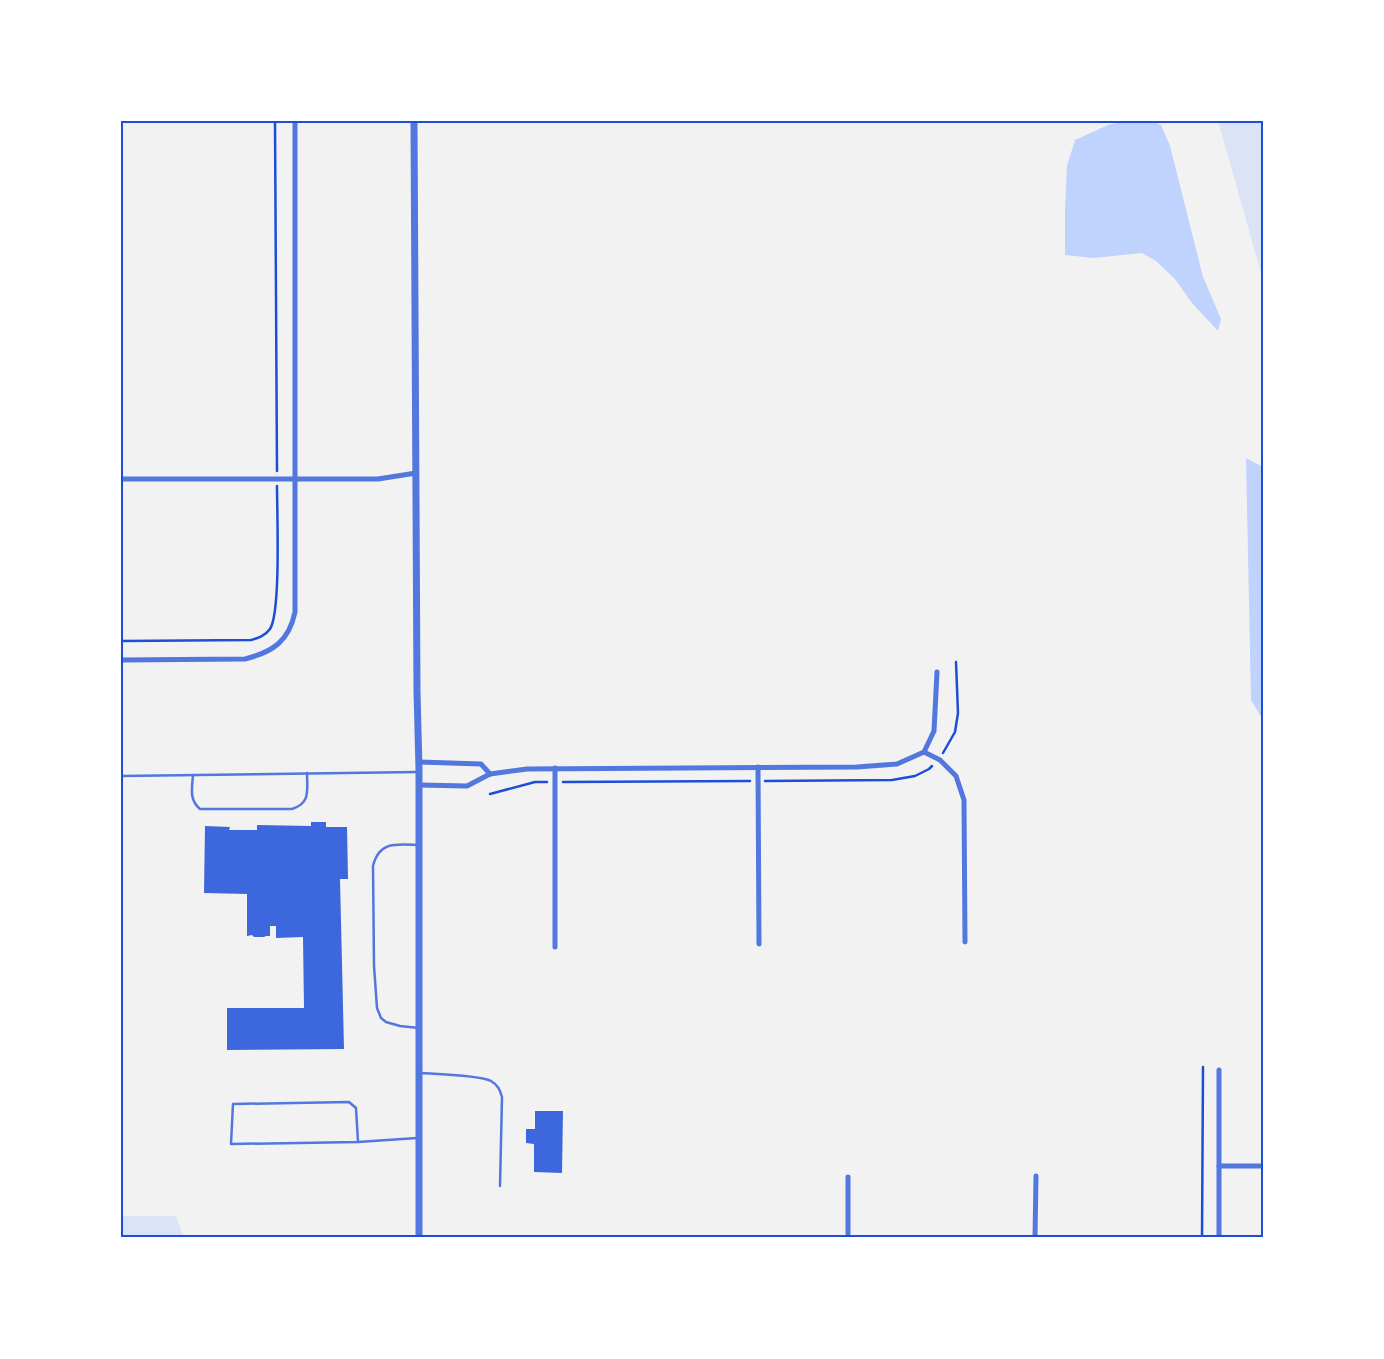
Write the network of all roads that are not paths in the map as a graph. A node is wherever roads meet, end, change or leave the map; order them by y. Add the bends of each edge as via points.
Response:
1 (295, 121) edge
2 (414, 121) edge
3 (416, 473) junction
4 (121, 479) edge
5 (296, 479) junction
6 (121, 660) edge
7 (937, 672) dead end
8 (924, 752) junction
9 (419, 762) junction
10 (758, 767) junction
11 (555, 768) junction
12 (419, 772) junction
13 (307, 773) junction
14 (490, 774) junction
15 (192, 775) junction
16 (121, 776) edge
17 (419, 785) junction
18 (419, 845) junction
19 (965, 942) dead end
20 (759, 944) dead end
21 (555, 947) dead end
22 (419, 1028) junction
23 (1219, 1070) dead end
24 (419, 1072) junction
25 (419, 1137) junction
26 (358, 1142) junction
27 (1219, 1166) junction
28 (1263, 1166) edge
29 (1036, 1176) dead end
30 (848, 1177) dead end
31 (500, 1186) dead end
32 (419, 1238) edge
33 (848, 1238) edge
34 (1035, 1238) edge
35 (1219, 1238) edge

1 - 5 street
2 - 3 street
3 - 5 street via 378,479
3 - 9 street
4 - 5 street
5 - 6 street via 296,612 286,637 267,652 245,659
7 - 8 street via 934,731
8 - 10 street via 898,764
8 - 19 street via 940,760 956,776 964,800
9 - 12 street
9 - 14 street via 480,764
10 - 11 street
10 - 20 street
11 - 14 street
11 - 21 street
12 - 13 lane
12 - 17 street
13 - 15 lane
13 - 15 lane via 307,796 299,807 292,809 200,809 192,798
14 - 17 street via 467,786
15 - 16 lane
17 - 18 street
18 - 22 street
18 - 22 lane via 385,846 375,857 373,866 376,1008 386,1022
22 - 24 street
23 - 27 street
24 - 25 street
24 - 31 lane via 491,1080 500,1088
25 - 26 lane
25 - 32 street
26 - 26 lane via 231,1144 233,1104 349,1102 356,1108
27 - 28 street
27 - 35 street
29 - 34 street
30 - 33 street

